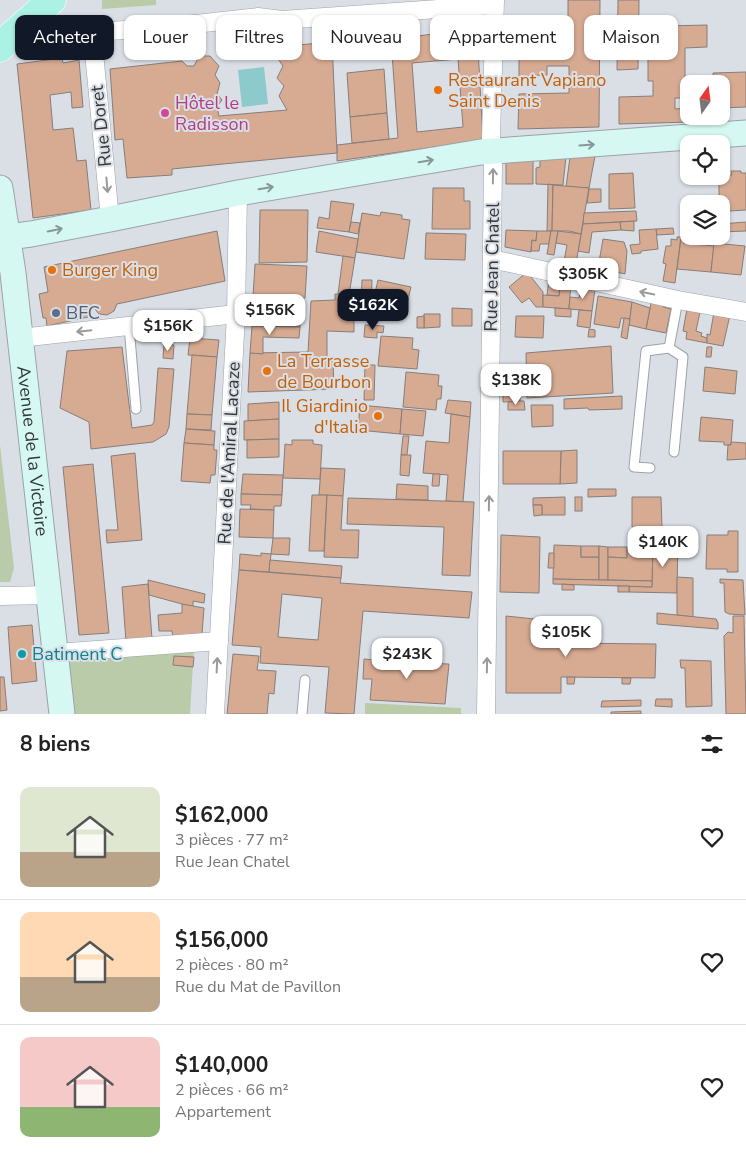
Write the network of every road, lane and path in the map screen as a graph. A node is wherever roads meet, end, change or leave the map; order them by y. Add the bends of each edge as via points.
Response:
1 (404, 0) edge
2 (495, 3) edge
3 (44, 7) edge
4 (266, 15) edge
5 (302, 18) edge
6 (216, 22) edge
7 (114, 31) edge
8 (0, 48) edge
9 (95, 60) edge
10 (746, 134) edge
11 (492, 151) junction
12 (0, 188) edge
13 (238, 193) junction
14 (110, 219) junction
15 (3, 238) edge
16 (492, 260) junction
17 (678, 300) junction
18 (746, 312) edge
19 (236, 314) junction
20 (129, 326) junction
21 (20, 338) junction
22 (669, 348) junction
23 (136, 409) dead end
24 (674, 452) dead end
25 (650, 468) dead end
26 (49, 595) junction
27 (0, 596) edge
28 (219, 641) junction
29 (56, 653) junction
30 (305, 680) dead end
31 (62, 714) edge
32 (215, 714) edge
33 (302, 714) edge
34 (486, 714) edge

1 - 4 street via 279,10
2 - 5 street
2 - 11 street, Rue Jean Chatel
3 - 8 main road
6 - 7 street
9 -> 14 street, Rue Doret
11 -> 10 main road
13 -> 11 main road
16 -> 11 street, Rue Jean Chatel
12 - 15 main road, Avenue de la Victoire
13 - 14 main road
13 - 19 street, Rue de l'Amiral Lacaze
15 -> 14 main road
15 - 21 main road, Avenue de la Victoire via 13,273
17 -> 16 street
34 -> 16 street, Rue Jean Chatel
17 - 18 street
17 - 22 lane
19 - 20 street
19 - 28 street, Rue de l'Amiral Lacaze
20 -> 21 street
20 - 23 lane
21 - 26 main road, Avenue de la Victoire
22 - 24 lane via 683,357
22 - 25 lane via 646,351 634,467
26 - 27 street
26 - 29 main road, Avenue de la Victoire
28 - 29 street
32 -> 28 street, Rue de l'Amiral Lacaze
29 - 31 main road, Avenue de la Victoire
30 - 33 lane

